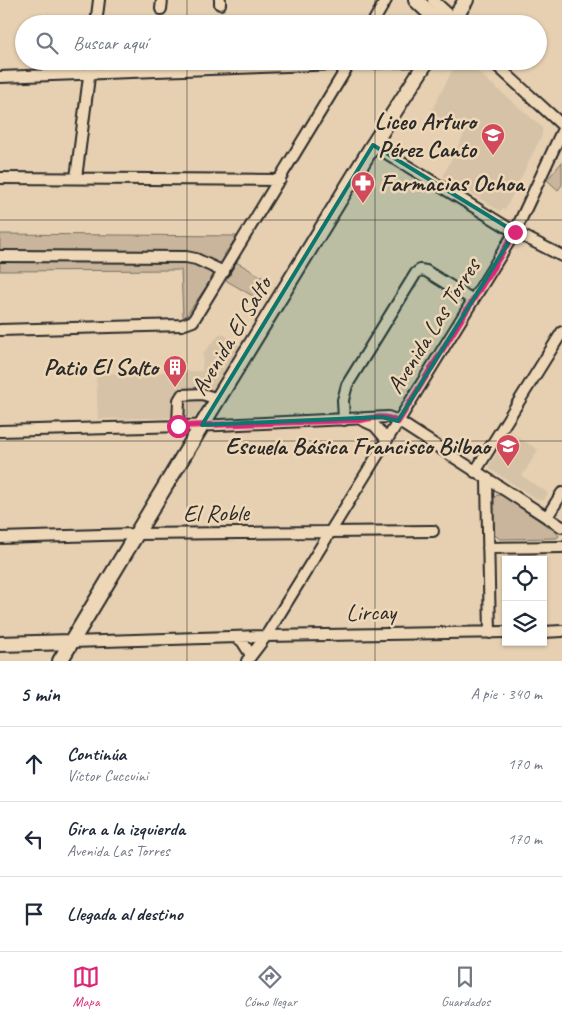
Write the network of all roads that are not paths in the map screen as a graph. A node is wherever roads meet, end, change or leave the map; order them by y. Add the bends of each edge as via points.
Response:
1 (99, 0) edge
2 (386, 0) edge
3 (416, 0) edge
4 (434, 0) edge
5 (466, 0) edge
6 (97, 15) edge
7 (377, 15) edge
8 (433, 15) edge
9 (447, 15) edge
10 (457, 15) edge
11 (90, 70) edge
12 (176, 70) edge
13 (346, 70) edge
14 (421, 70) edge
15 (502, 70) edge
16 (89, 74) junction
17 (0, 77) edge
18 (562, 125) edge
19 (562, 132) edge
20 (374, 145) junction
21 (0, 178) edge
22 (76, 178) junction
23 (280, 180) junction
24 (515, 232) junction
25 (0, 256) edge
26 (562, 256) edge
27 (224, 272) junction
28 (472, 300) junction
29 (0, 330) edge
30 (562, 332) edge
31 (218, 399) junction
32 (344, 420) junction
33 (361, 420) junction
34 (398, 422) junction
35 (202, 425) junction
36 (178, 426) junction
37 (0, 431) edge
38 (386, 440) junction
39 (475, 472) junction
40 (487, 480) junction
41 (562, 493) edge
42 (547, 517) junction
43 (562, 527) edge
44 (433, 530) dead end
45 (329, 532) junction
46 (136, 534) junction
47 (0, 538) edge
48 (562, 547) edge
49 (488, 548) junction
50 (562, 631) edge
51 (502, 632) edge
52 (547, 632) edge
53 (490, 633) junction
54 (266, 636) junction
55 (236, 637) junction
56 (71, 642) junction
57 (0, 644) edge
58 (249, 658) edge
59 (60, 661) edge

1 - 6 street
2 - 7 street
3 - 8 main road
4 - 9 street
5 - 10 main road
11 - 16 street
12 - 16 street
13 - 23 street
14 - 20 main road, Avenida El Salto
15 - 18 street
16 - 17 street
16 - 22 street
19 - 24 street, Avenida Las Torres
20 - 24 street
20 - 31 main road, Avenida El Salto
21 - 22 street
22 - 23 street
23 - 27 street
24 - 26 street
24 - 28 street, Avenida Las Torres
25 - 27 street via 186,257
27 - 29 street via 190,324
28 - 32 street via 426,271 416,273 347,385 343,400
28 - 34 street, Avenida Las Torres
30 - 39 street
31 - 35 main road, Avenida El Salto
31 - 36 street via 202,394 182,394
32 - 33 street
32 - 35 street
33 - 34 street via 388,417
33 - 38 street via 375,426
34 - 38 street, Avenida Las Torres
34 - 39 street
35 - 36 street
35 - 46 main road, Avenida El Salto
36 - 37 street
38 - 45 street, Avenida Las Torres
39 - 40 street
40 - 42 street
40 - 49 street
41 - 42 street
42 - 43 street
44 - 45 street, El Roble
45 - 46 street, El Roble
45 - 54 street, Avenida Las Torres
46 - 47 street, El Roble
46 - 56 main road, Avenida El Salto
48 - 49 street
49 - 53 street
50 - 52 street
51 - 53 street, Lircay
53 - 54 street, Lircay
54 - 55 street, Lircay
54 - 58 street, Avenida Las Torres
55 - 56 street, Lircay
55 - 58 street via 242,641
56 - 57 main road, Lircay
56 - 59 main road, Avenida El Salto

